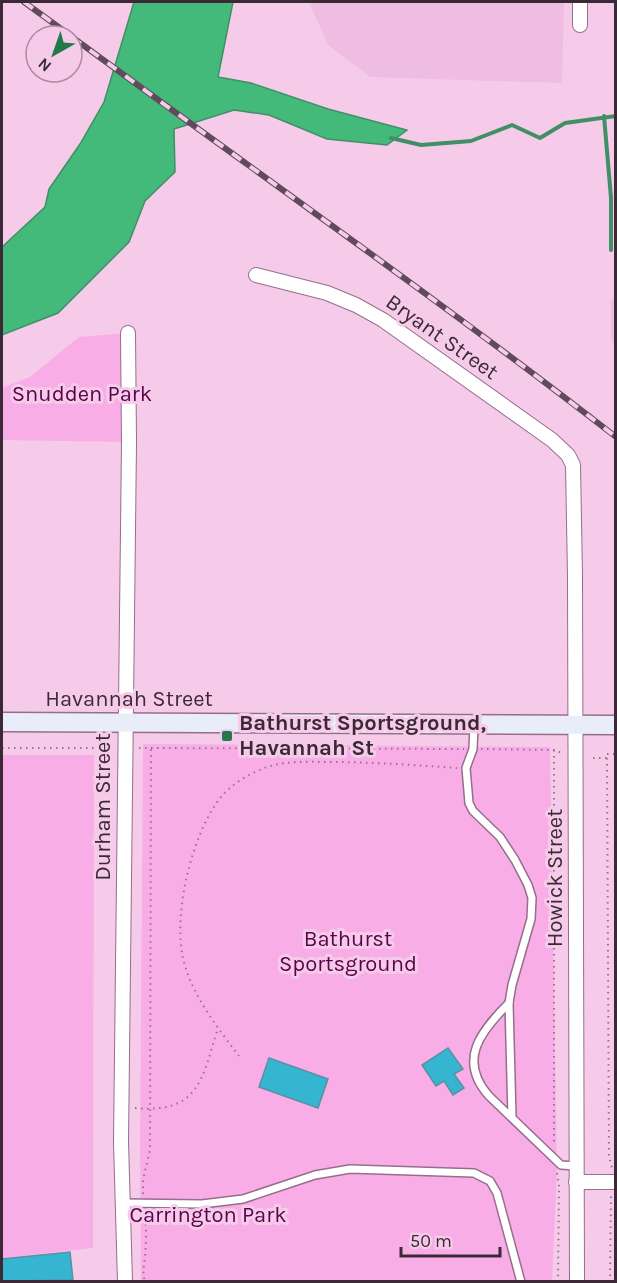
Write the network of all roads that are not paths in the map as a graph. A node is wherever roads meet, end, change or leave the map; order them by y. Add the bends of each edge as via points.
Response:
1 (580, 2) edge
2 (580, 25) dead end
3 (256, 275) dead end
4 (128, 333) dead end
5 (574, 475) joint
6 (2, 722) edge
7 (125, 722) junction
8 (474, 724) junction
9 (576, 725) junction
10 (615, 725) edge
11 (509, 1003) junction
12 (512, 1117) junction
13 (576, 1166) junction
14 (576, 1182) junction
15 (613, 1182) edge
16 (123, 1203) junction
17 (125, 1281) edge
18 (521, 1281) edge
19 (577, 1281) edge

1 - 2 street
3 - 5 street, Bryant Street via 327,293 383,320 561,447
4 - 7 street, Durham Street
5 - 9 street, Howick Street
6 - 7 street, Havannah Street
7 - 8 street, Havannah Street
7 - 16 street, Durham Street
8 - 9 street, Havannah Street
8 - 11 lane via 473,749 465,768 468,796 473,811 500,837 516,860 532,898
9 - 10 street, Havannah Street
9 - 13 street, Howick Street
11 - 12 lane
11 - 12 lane via 480,1038 474,1064 481,1087
12 - 13 lane via 561,1165
13 - 14 street, Howick Street
14 - 15 street
14 - 19 street, Howick Street
16 - 17 street, Durham Street
16 - 18 lane via 202,1204 243,1199 315,1175 350,1169 474,1173 490,1181 497,1193

